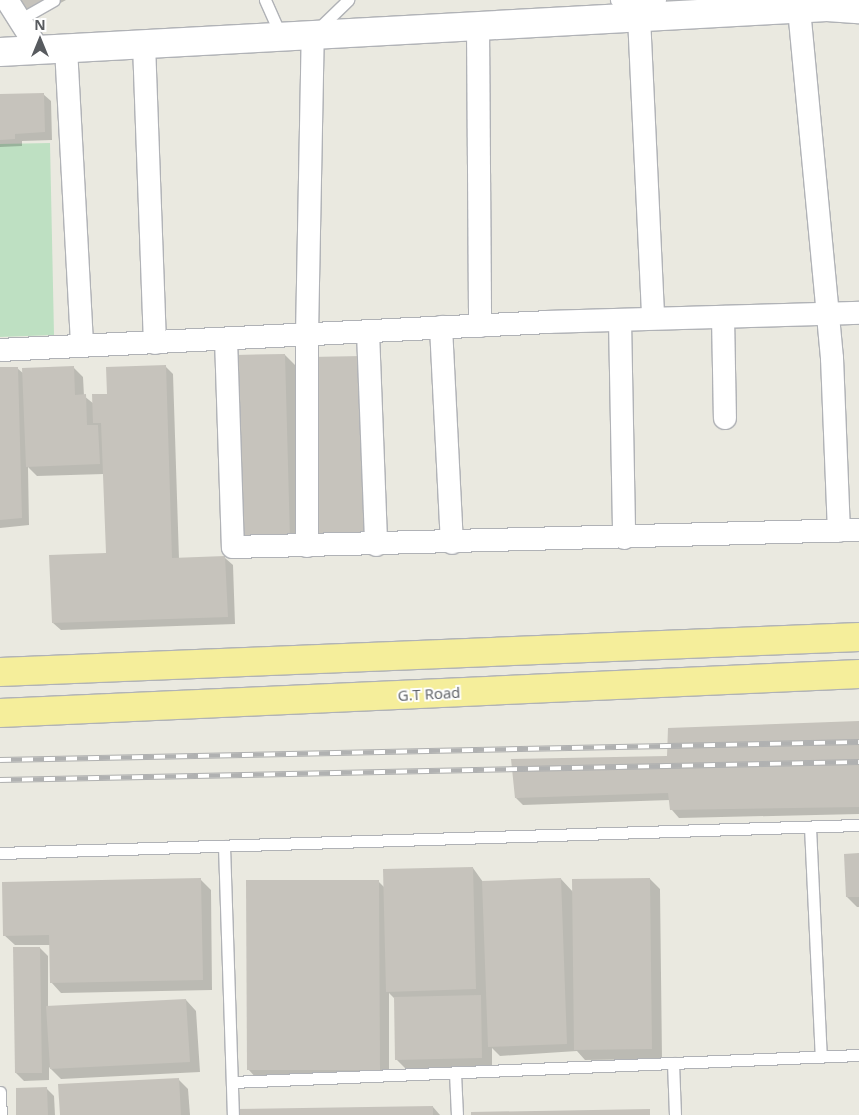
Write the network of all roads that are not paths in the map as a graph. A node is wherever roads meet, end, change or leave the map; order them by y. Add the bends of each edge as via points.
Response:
1 (7, 0) edge
2 (54, 0) edge
3 (265, 0) edge
4 (348, 0) edge
5 (616, 0) edge
6 (660, 0) edge
7 (799, 8) junction
8 (859, 9) edge
9 (639, 17) junction
10 (19, 20) junction
11 (478, 25) junction
12 (313, 34) junction
13 (282, 36) junction
14 (144, 44) junction
15 (66, 48) junction
16 (38, 49) junction
17 (0, 52) edge
18 (859, 313) edge
19 (828, 316) junction
20 (723, 317) junction
21 (653, 318) junction
22 (620, 320) junction
23 (480, 326) junction
24 (441, 327) junction
25 (368, 332) junction
26 (307, 335) junction
27 (226, 339) junction
28 (155, 342) junction
29 (82, 346) junction
30 (0, 350) edge
31 (725, 418) dead end
32 (849, 530) edge
33 (624, 538) junction
34 (452, 543) junction
35 (376, 545) junction
36 (308, 546) junction
37 (859, 637) edge
38 (0, 672) edge
39 (859, 674) edge
40 (0, 713) edge
41 (859, 825) edge
42 (810, 827) junction
43 (224, 846) junction
44 (0, 853) edge
45 (859, 1055) edge
46 (821, 1057) junction
47 (673, 1063) junction
48 (455, 1072) junction
49 (232, 1082) junction
50 (0, 1092) edge
51 (1, 1115) edge
52 (233, 1115) edge
53 (457, 1115) edge
54 (675, 1115) edge

1 - 10 street
2 - 10 lane
3 - 13 lane
4 - 12 lane
5 - 6 lane
7 - 8 street
7 - 9 street
7 - 19 street
9 - 11 street
9 - 21 street
10 - 16 street
11 - 12 street
11 - 23 street
12 - 13 street
12 - 26 street
13 - 14 street
14 - 15 street
14 - 28 street
15 - 16 street
15 - 29 street
16 - 17 street
18 - 19 street
19 - 20 street
19 - 32 street
20 - 21 street
20 - 31 street
21 - 22 street
22 - 23 street
22 - 33 street
23 - 24 street
24 - 25 street
24 - 34 street
25 - 26 street
25 - 35 street
26 - 27 street
26 - 36 street
27 - 28 street
27 - 36 street via 233,548
28 - 29 street
29 - 30 street
32 - 33 street
33 - 34 street
34 - 35 street
35 - 36 street
37 - 38 highway
39 - 40 highway, G.T Road
41 - 42 lane
42 - 43 lane
42 - 46 lane
43 - 44 lane
43 - 49 lane
45 - 46 lane
46 - 47 lane
47 - 48 lane
47 - 54 lane
48 - 49 lane
48 - 53 lane
49 - 52 lane
50 - 51 lane

